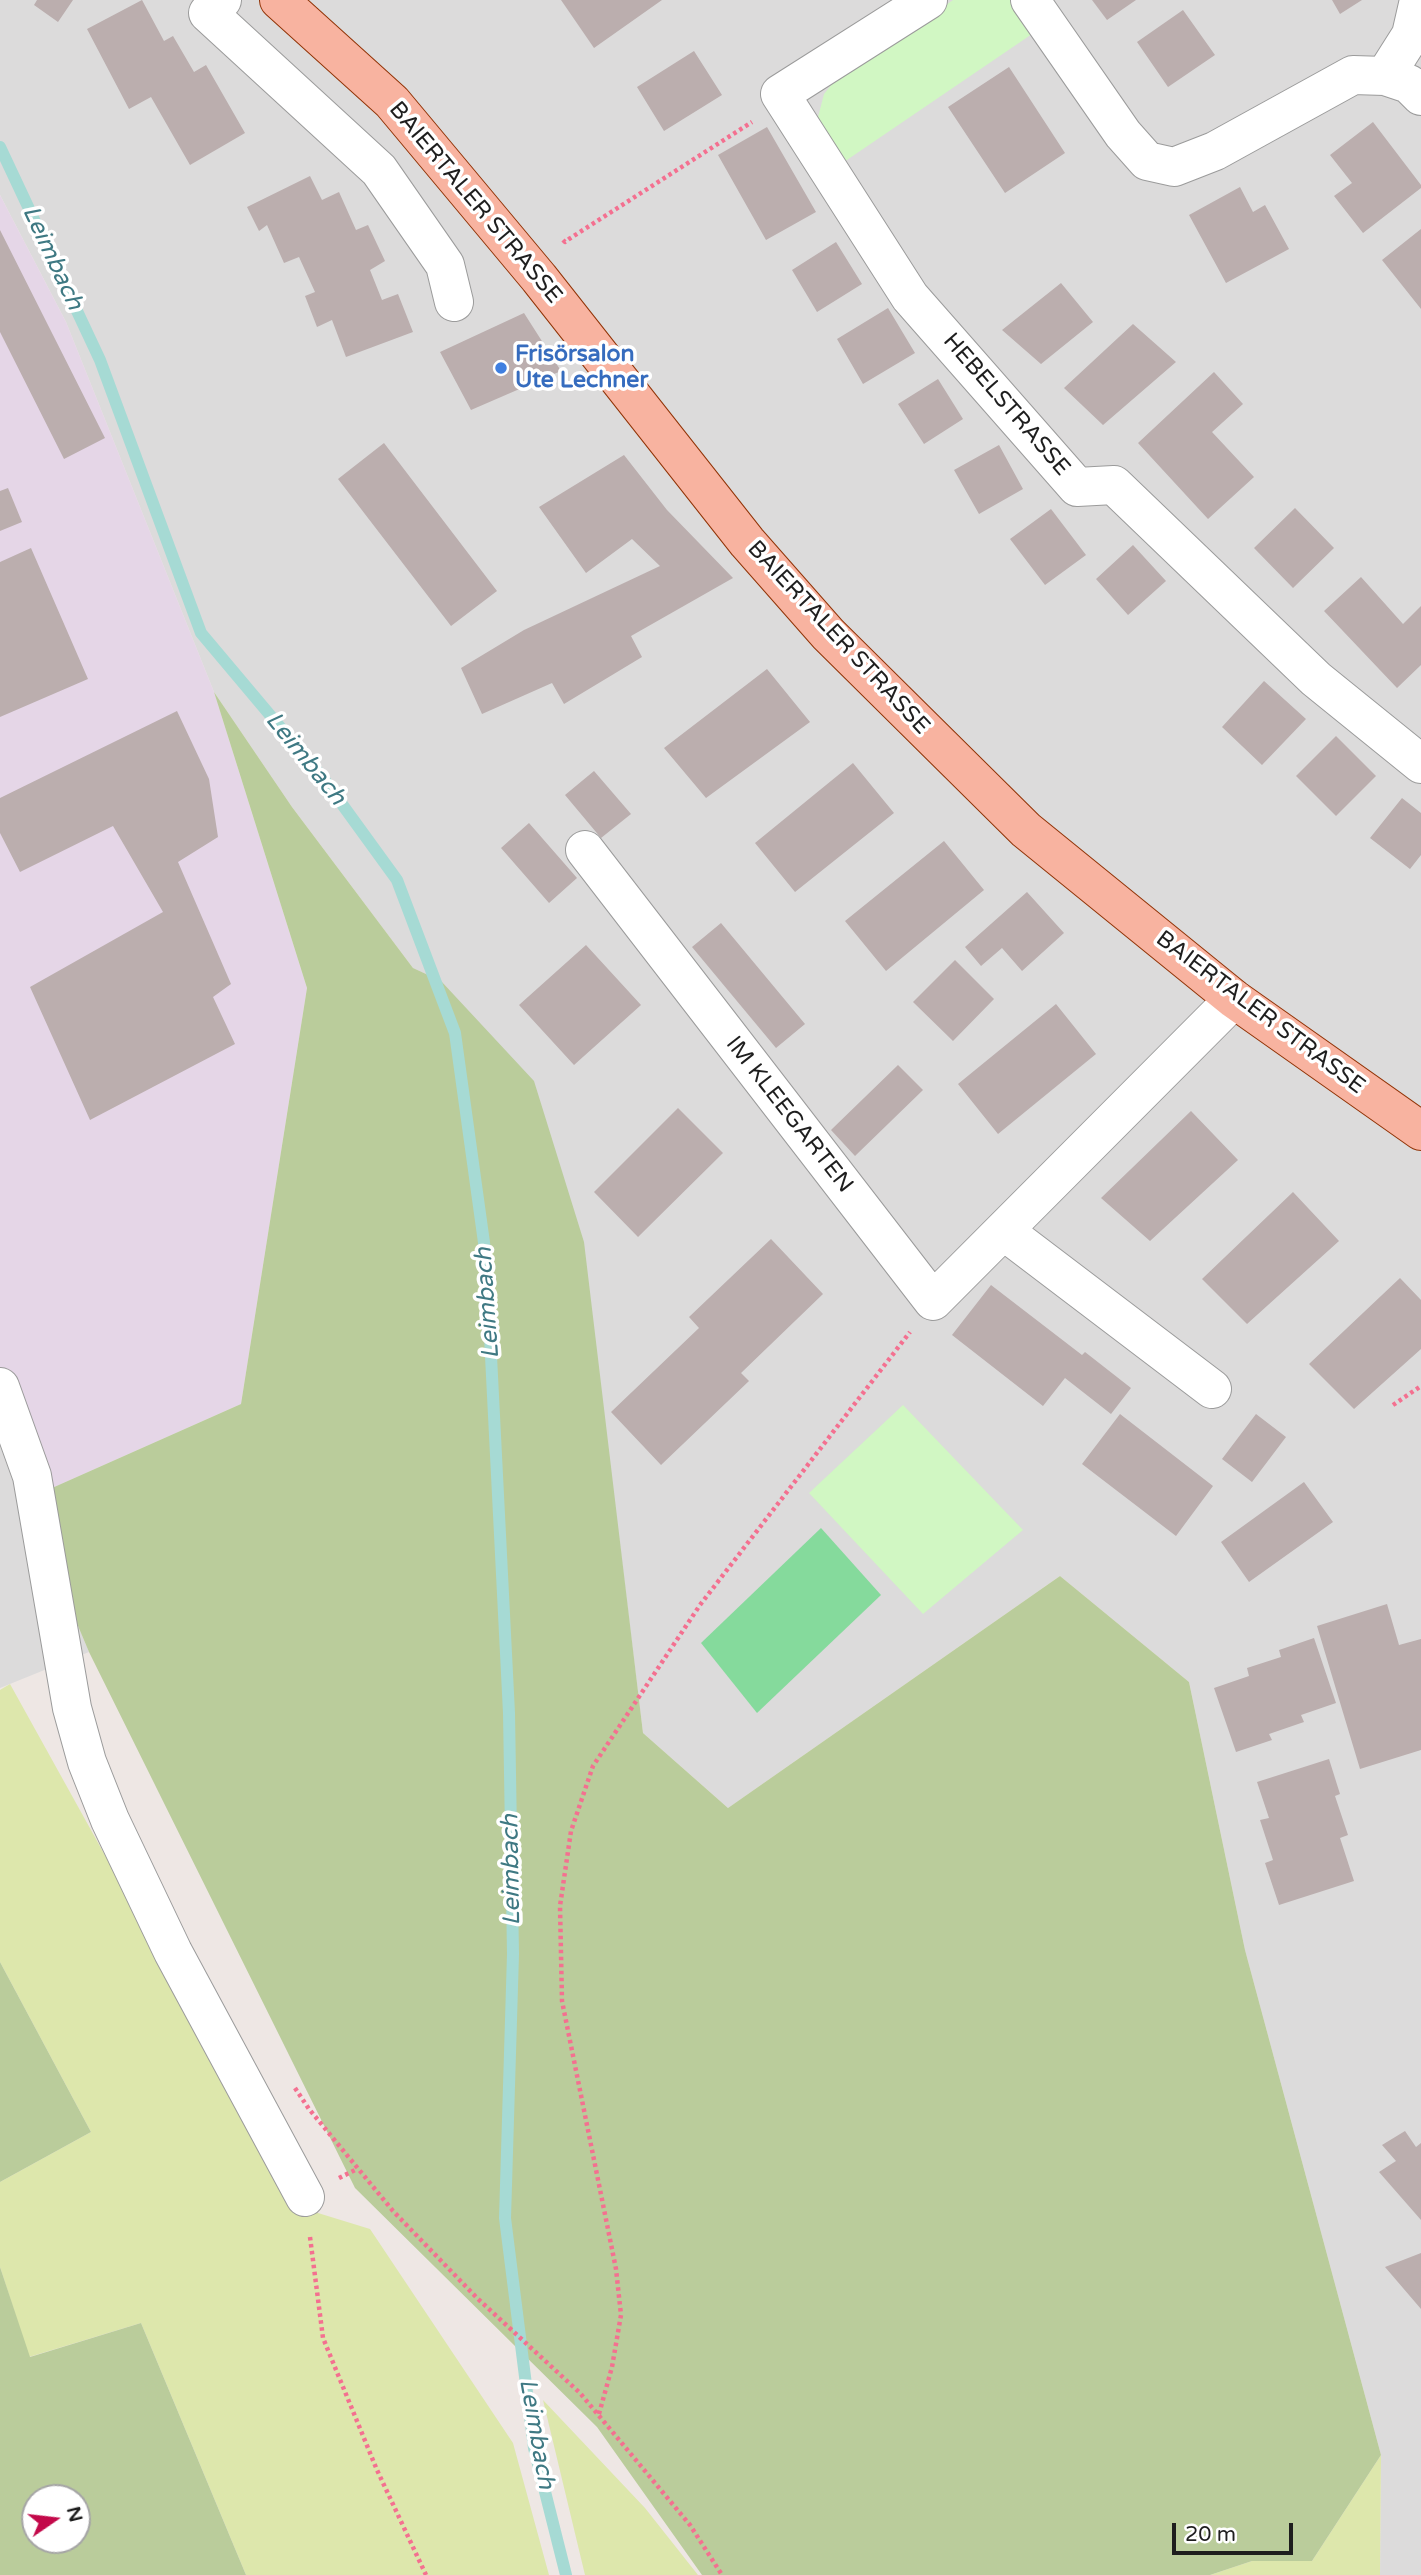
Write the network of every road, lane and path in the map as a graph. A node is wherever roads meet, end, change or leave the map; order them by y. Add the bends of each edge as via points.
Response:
1 (222, 0) edge
2 (279, 0) edge
3 (928, 0) edge
4 (1030, 0) edge
5 (1419, 0) edge
6 (1385, 76) junction
7 (1421, 96) edge
8 (785, 101) junction
9 (565, 242) dead end
10 (454, 302) dead end
11 (1421, 764) edge
12 (586, 850) dead end
13 (1234, 999) junction
14 (1421, 1131) edge
15 (1004, 1231) junction
16 (933, 1301) junction
17 (1421, 1386) edge
18 (0, 1387) edge
19 (1212, 1389) dead end
20 (1393, 1405) dead end
21 (294, 2086) dead end
22 (357, 2169) junction
23 (305, 2197) junction
24 (599, 2415) junction
25 (426, 2575) edge
26 (722, 2575) edge

1 - 10 street via 208,13 379,170 444,265
2 - 13 main road, BAIERTALER STRASSE via 392,102 539,278 747,542 828,634 1026,830
3 - 8 street via 780,94
4 - 6 street via 1123,134 1147,161 1174,167 1215,151 1353,75
5 - 6 street via 1411,35
6 - 7 street via 1409,84
8 - 9 path
8 - 11 street, HEBELSTRASSE via 911,297 1077,487 1114,485 1316,679
12 - 16 street, IM KLEEGARTEN
13 - 14 main road, BAIERTALER STRASSE
13 - 15 street
15 - 16 street
15 - 19 street
16 - 24 path via 700,1605 593,1766 570,1831 560,1906 562,2001 621,2315
17 - 20 path
18 - 23 street via 33,1476 72,1708 87,1762 173,1952
21 - 22 path
22 - 23 path
22 - 24 path via 478,2298
23 - 25 path via 323,2338
24 - 26 path via 690,2525

